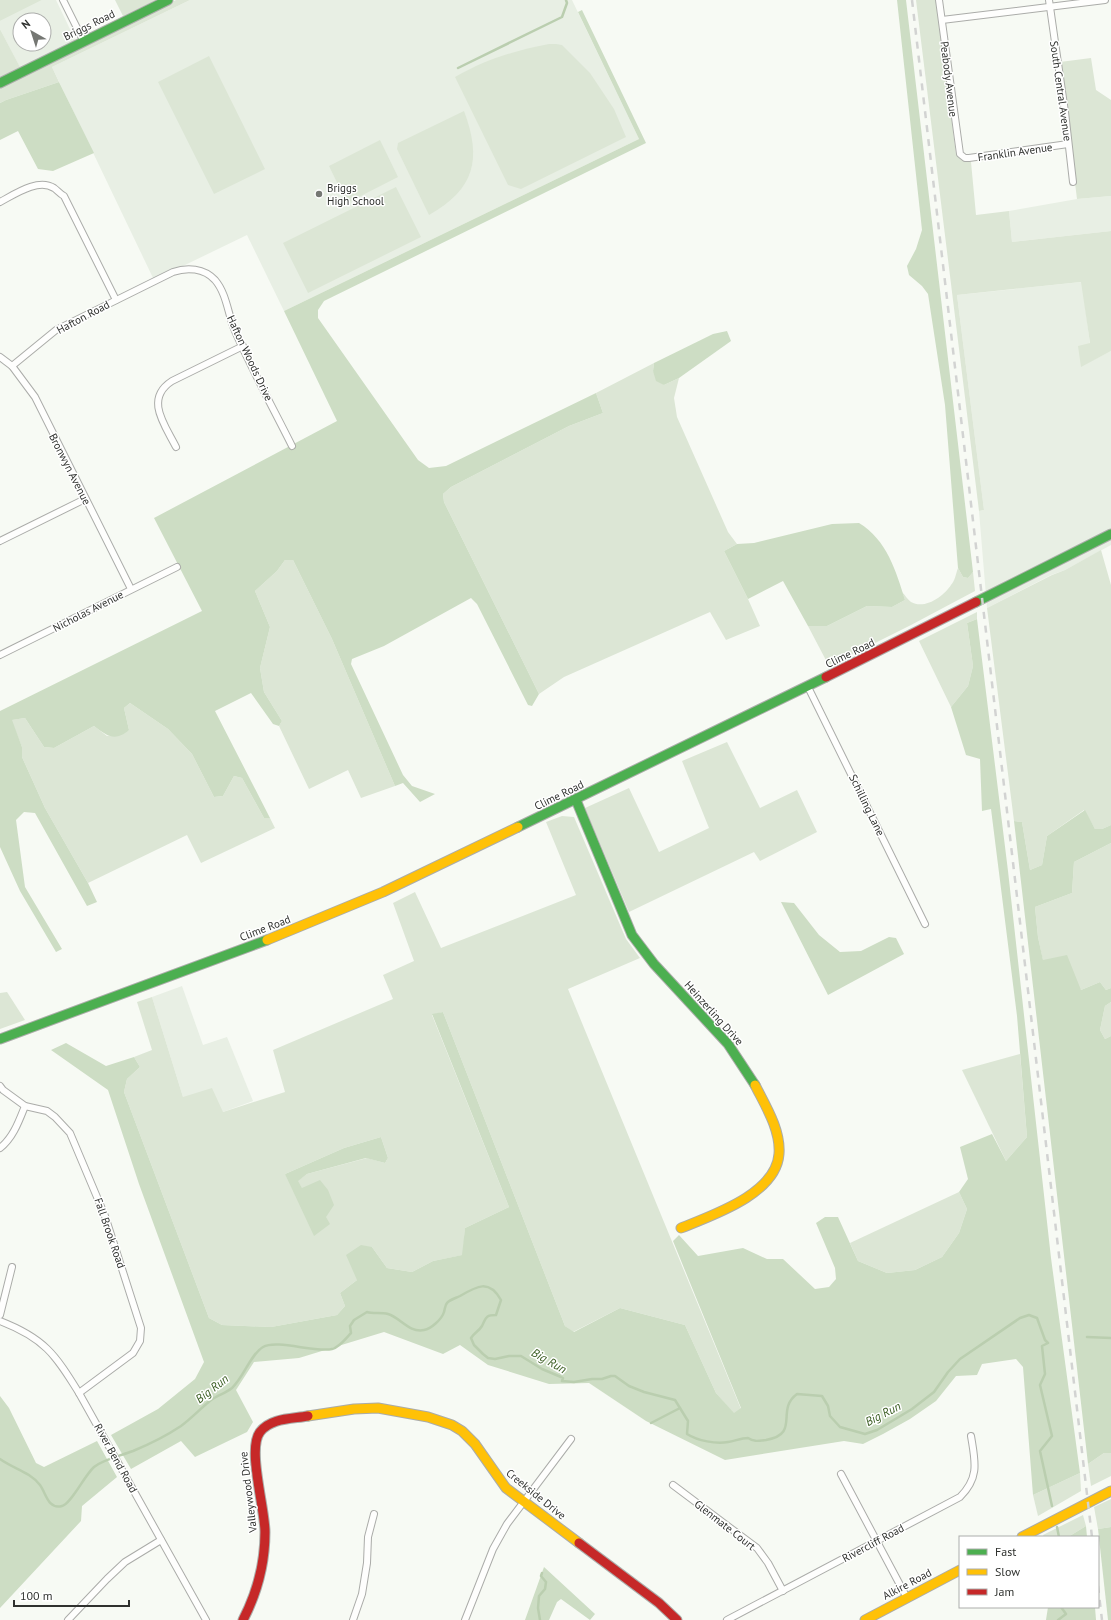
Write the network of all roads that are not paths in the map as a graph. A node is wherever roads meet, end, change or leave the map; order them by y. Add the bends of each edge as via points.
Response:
1 (63, 0) edge
2 (168, 0) edge
3 (939, 0) edge
4 (1105, 0) edge
5 (1049, 3) edge
6 (942, 20) junction
7 (84, 42) junction
8 (0, 83) edge
9 (1068, 144) junction
10 (962, 156) joint
11 (1073, 182) dead end
12 (0, 202) edge
13 (160, 278) joint
14 (116, 300) junction
15 (243, 346) junction
16 (0, 357) edge
17 (12, 366) junction
18 (292, 446) dead end
19 (176, 447) dead end
20 (85, 499) junction
21 (1111, 534) edge
22 (0, 541) edge
23 (176, 567) dead end
24 (131, 589) junction
25 (0, 655) edge
26 (808, 687) junction
27 (576, 800) junction
28 (925, 924) dead end
29 (0, 1039) edge
30 (0, 1086) edge
31 (25, 1106) junction
32 (0, 1148) edge
33 (681, 1228) dead end
34 (12, 1267) dead end
35 (0, 1315) edge
36 (0, 1321) edge
37 (79, 1393) junction
38 (260, 1431) joint
39 (971, 1436) dead end
40 (571, 1439) dead end
41 (841, 1474) dead end
42 (673, 1485) dead end
43 (1111, 1491) edge
44 (524, 1502) junction
45 (374, 1514) dead end
46 (1024, 1536) edge
47 (161, 1540) junction
48 (877, 1541) junction
49 (959, 1571) edge
50 (783, 1591) junction
51 (907, 1598) junction
52 (68, 1620) edge
53 (206, 1620) edge
54 (243, 1620) edge
55 (353, 1620) edge
56 (465, 1620) edge
57 (677, 1620) edge
58 (727, 1620) edge
59 (865, 1620) edge

1 - 7 street
2 - 7 main road, Briggs Road
3 - 6 street, Peabody Avenue
4 - 5 street
5 - 6 street
5 - 9 street, South Central Avenue
6 - 10 street, Peabody Avenue via 958,151
7 - 8 main road, Briggs Road
9 - 10 street, Franklin Avenue via 969,158
9 - 11 street, South Central Avenue
12 - 14 street via 39,184 53,187 64,196
13 - 14 street, Hafton Road
13 - 15 street, Hafton Woods Drive via 181,269 198,270 207,274 220,288
14 - 17 street, Hafton Road via 56,330
15 - 18 street, Hafton Woods Drive
15 - 19 street via 172,381 158,397 161,416
16 - 17 street, Bronwyn Avenue
17 - 20 street, Bronwyn Avenue via 35,397
20 - 22 street
20 - 24 street, Bronwyn Avenue
21 - 26 main road, Clime Road
23 - 24 street, Nicholas Avenue
24 - 25 street, Nicholas Avenue
26 - 27 main road, Clime Road
26 - 28 street, Schilling Lane
27 - 29 main road, Clime Road via 316,921
27 - 33 main road, Heinzerling Drive via 632,935 645,953 728,1044 747,1071 775,1126 778,1138 779,1152 776,1164 762,1186 729,1206
30 - 31 street, Fall Brook Road
31 - 32 street via 16,1126
31 - 37 street, Fall Brook Road via 47,1111 63,1124 75,1142 105,1216 141,1328 140,1341 133,1352
34 - 35 street
36 - 37 street, River Bend Road via 16,1327 47,1347
37 - 47 street, River Bend Road
38 - 44 main road, Creekside Drive via 275,1421 366,1408 430,1417 447,1422 462,1431 499,1481
38 - 54 main road, Valleywood Drive via 255,1442 255,1454 266,1536 257,1587
39 - 48 street, Rivercliff Road via 974,1474 969,1488 960,1497
40 - 44 street
41 - 48 street
42 - 50 street, Glenmate Court via 757,1548
43 - 46 main road
44 - 56 street via 507,1524 493,1549
44 - 57 main road, Creekside Drive via 659,1603
45 - 55 street via 368,1537 362,1594
47 - 52 street via 125,1562
47 - 53 street, River Bend Road
48 - 50 street, Rivercliff Road
48 - 51 street
49 - 51 main road, Alkire Road
50 - 58 street, Rivercliff Road
51 - 59 main road, Alkire Road

